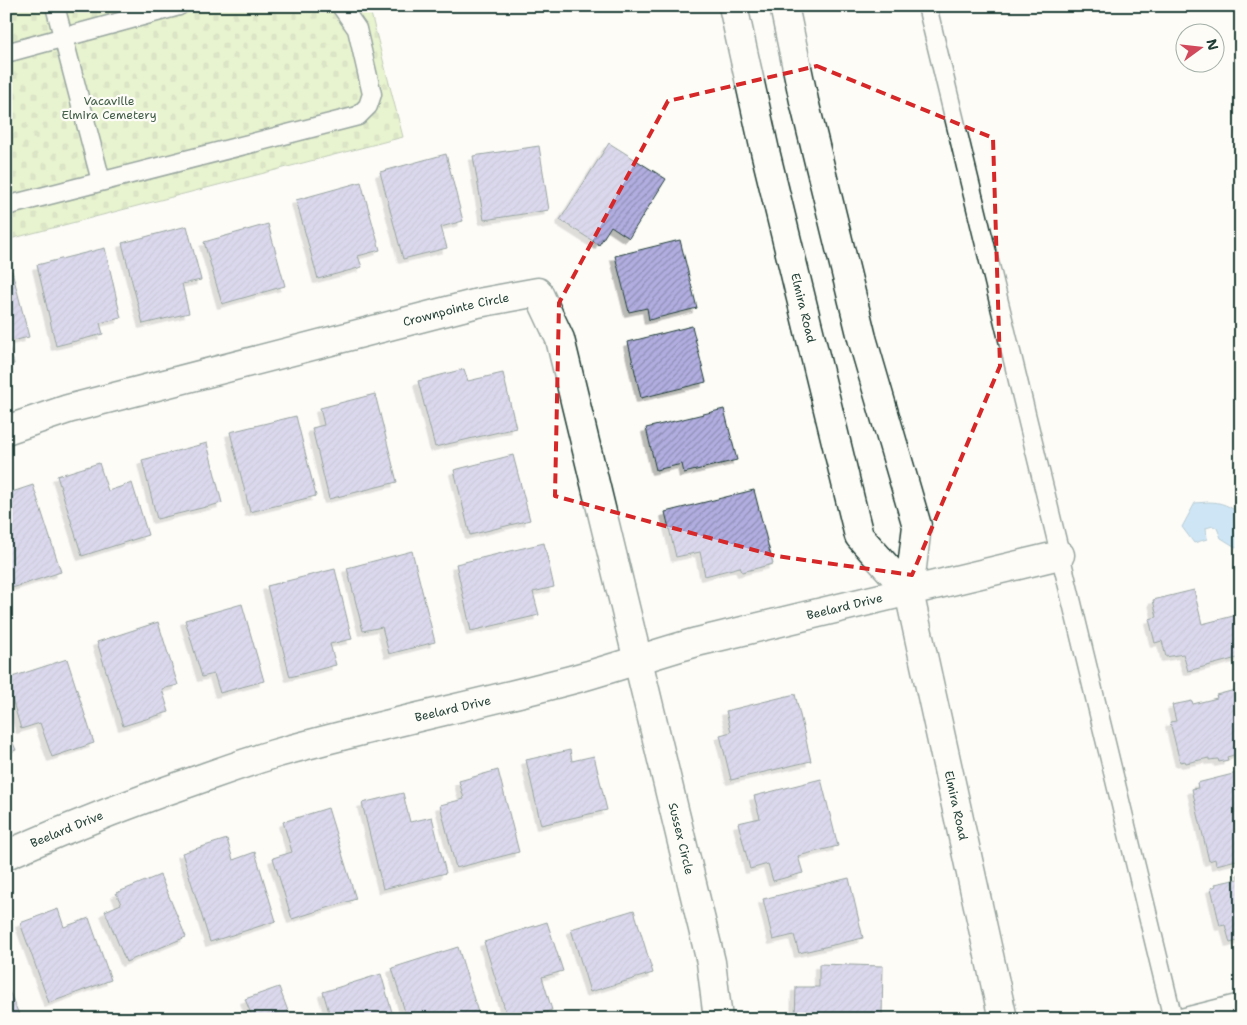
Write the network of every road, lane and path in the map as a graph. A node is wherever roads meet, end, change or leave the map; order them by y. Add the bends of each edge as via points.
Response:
1 (55, 6) edge
2 (179, 6) edge
3 (341, 6) edge
4 (733, 6) edge
5 (784, 6) edge
6 (927, 6) edge
7 (64, 38) junction
8 (6, 53) edge
9 (101, 181) junction
10 (6, 206) edge
11 (6, 430) edge
12 (1060, 555) junction
13 (909, 592) junction
14 (639, 661) junction
15 (6, 855) edge
16 (1241, 1003) edge
17 (718, 1019) edge
18 (1003, 1019) edge
19 (1173, 1019) edge
20 (1177, 1019) edge

1 - 7 lane
2 - 7 lane
3 - 9 lane via 357,29 372,94 368,106 358,116
4 - 13 street, Elmira Road via 859,536
5 - 13 street, Elmira Road via 862,338 917,526
6 - 12 lane
7 - 8 lane
7 - 9 lane
9 - 10 lane
11 - 14 street, Crownpointe Circle via 68,409 478,303 538,292 560,339
12 - 13 street, Beelard Drive
12 - 19 lane
13 - 14 street, Beelard Drive via 697,642
13 - 18 street, Elmira Road
14 - 15 street, Beelard Drive via 272,754 64,829
14 - 17 street, Sussex Circle via 711,962
16 - 20 lane

